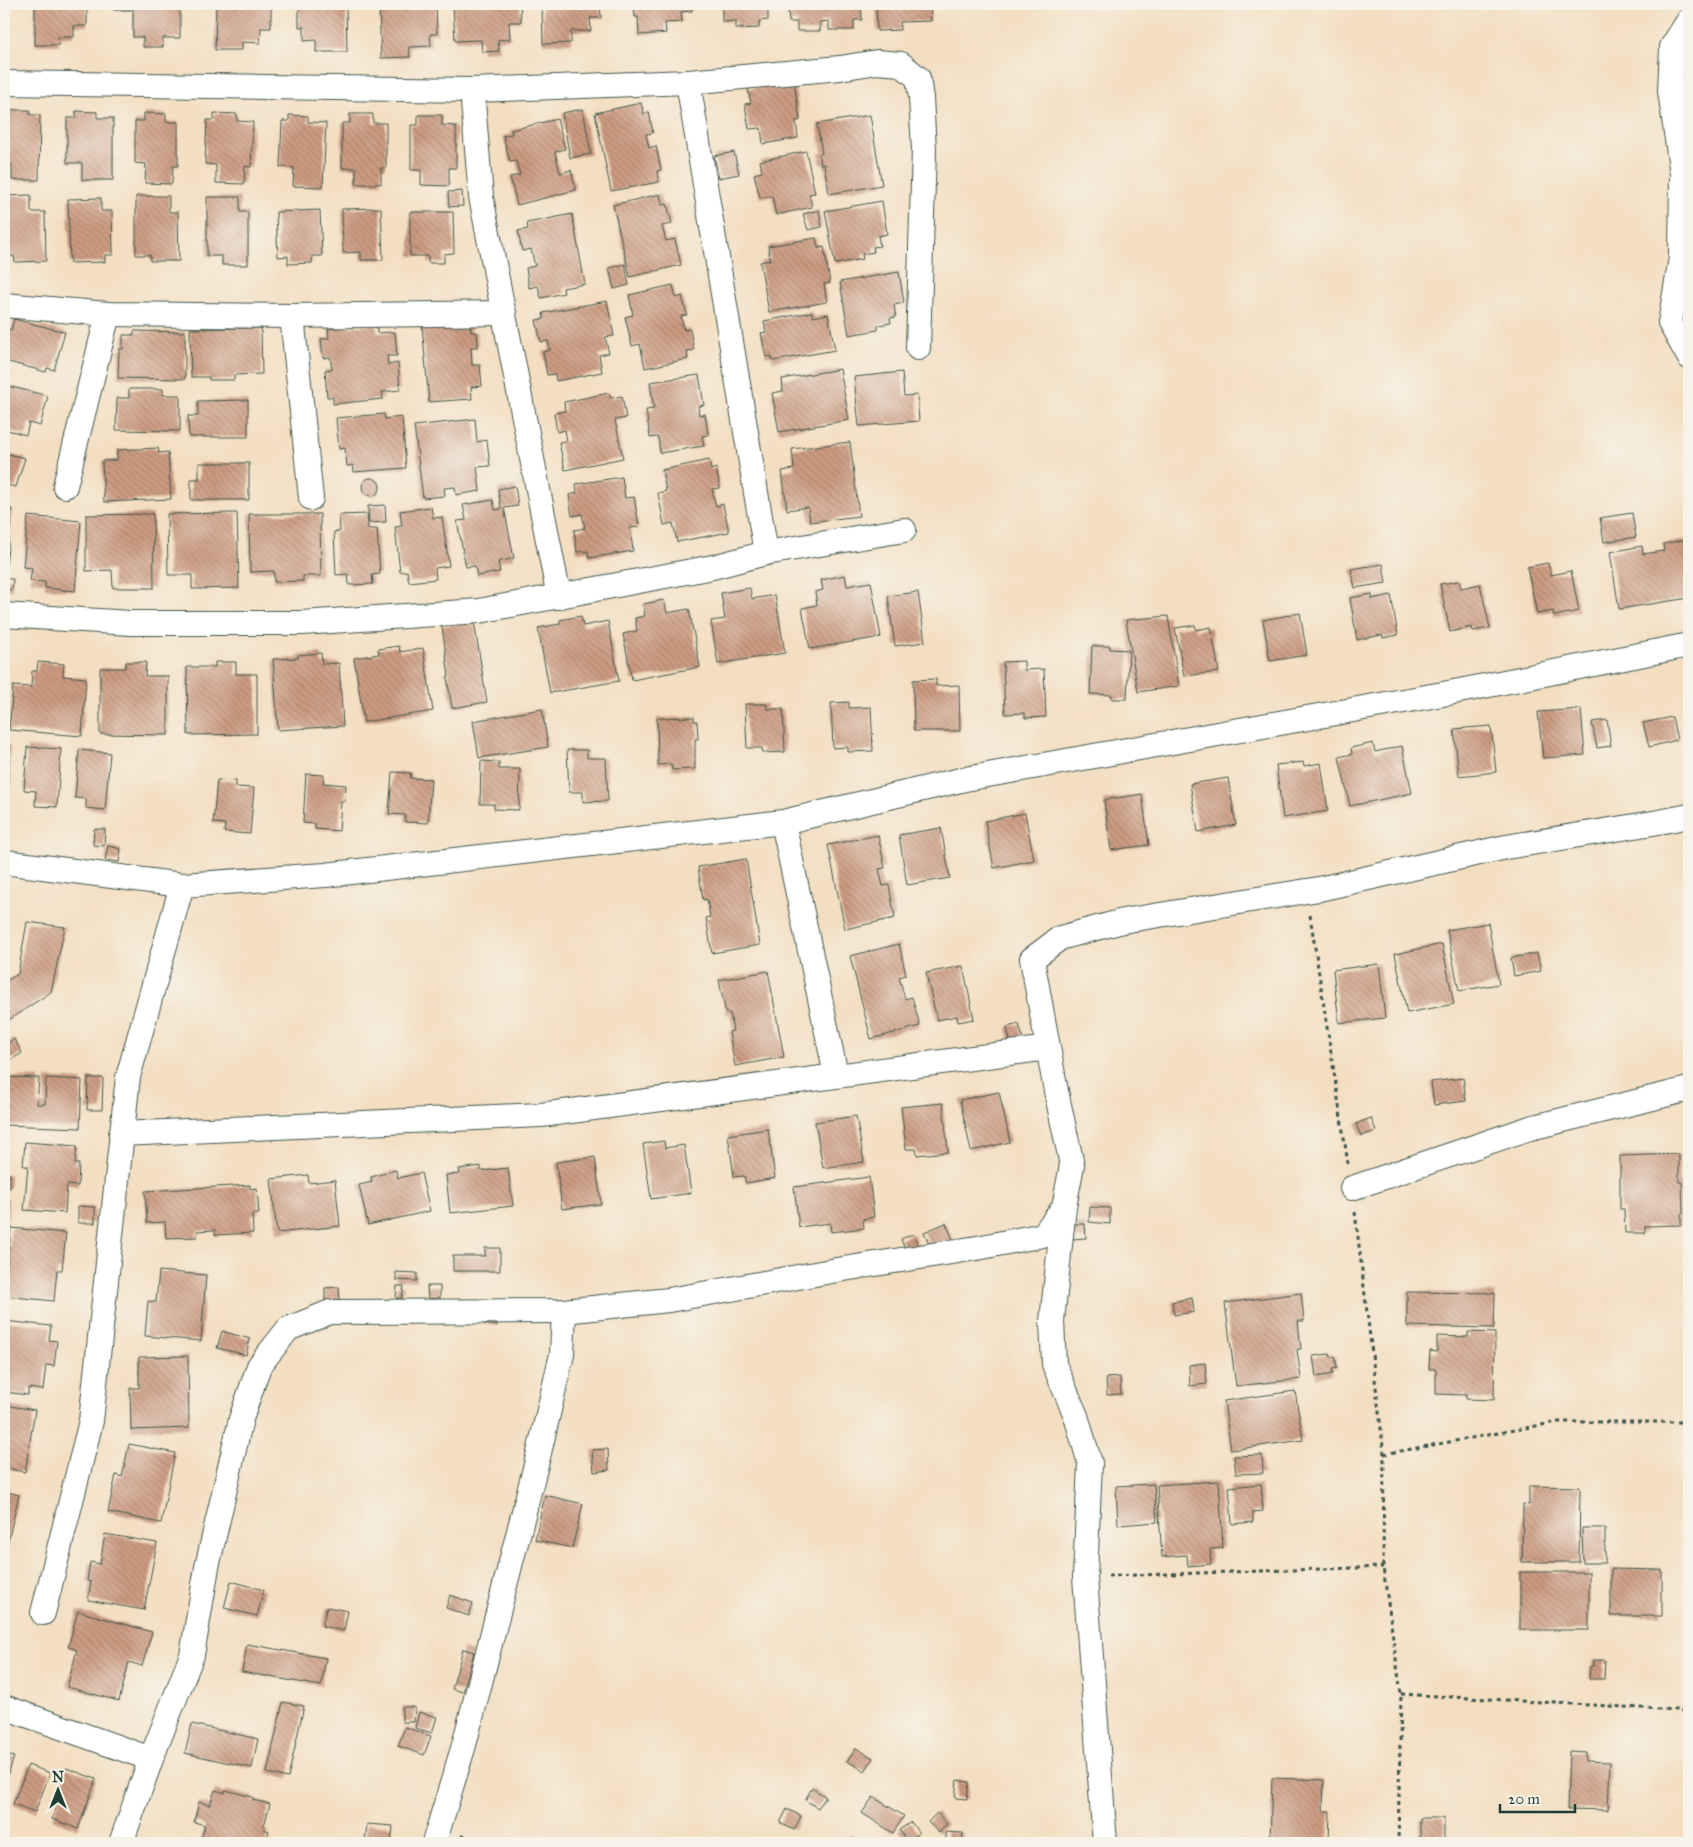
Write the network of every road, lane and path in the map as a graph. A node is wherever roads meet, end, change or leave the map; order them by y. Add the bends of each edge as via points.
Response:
1 (1689, 20) edge
2 (688, 82) junction
3 (4, 83) edge
4 (472, 90) junction
5 (4, 305) edge
6 (504, 313) junction
7 (108, 314) junction
8 (292, 316) junction
9 (918, 348) dead end
10 (1689, 357) edge
11 (65, 486) dead end
12 (311, 498) dead end
13 (904, 530) dead end
14 (766, 553) junction
15 (560, 597) junction
16 (4, 615) edge
17 (1689, 645) edge
18 (1689, 816) edge
19 (783, 822) junction
20 (4, 862) edge
21 (182, 885) junction
22 (1306, 891) junction
23 (1048, 1048) junction
24 (836, 1075) junction
25 (1689, 1089) edge
26 (122, 1134) junction
27 (1352, 1188) junction
28 (1064, 1208) junction
29 (564, 1311) junction
30 (1689, 1422) edge
31 (1384, 1454) junction
32 (1383, 1567) junction
33 (1085, 1577) junction
34 (43, 1614) dead end
35 (1401, 1694) junction
36 (4, 1707) edge
37 (1689, 1714) edge
38 (151, 1759) junction
39 (435, 1838) edge
40 (121, 1843) edge
41 (520, 1843) edge
42 (1105, 1843) edge
43 (1398, 1843) edge

1 - 10 street via 1672,47 1670,91 1682,193 1681,258 1670,323
2 - 4 street
2 - 9 street via 877,62 901,64 918,78 924,149
2 - 14 street
3 - 4 street
4 - 6 street via 481,197
5 - 7 street
6 - 8 street
6 - 15 street
7 - 8 street
7 - 11 street
8 - 12 street
13 - 14 street
14 - 15 street via 713,567
15 - 16 street via 479,611 302,623 130,623
17 - 19 street via 1454,692 965,779
18 - 22 street via 1506,847
19 - 21 street via 325,875
19 - 24 street
20 - 21 street
21 - 26 street via 128,1077
22 - 23 street via 1123,921 1060,938 1032,959
22 - 27 path
23 - 24 street
23 - 28 street via 1072,1165
24 - 26 street via 541,1115
25 - 27 street via 1530,1128
26 - 34 street via 91,1421
27 - 31 path
28 - 29 street via 1043,1235 669,1300
28 - 33 street via 1052,1321 1054,1364 1076,1416 1090,1463
29 - 38 street via 330,1312 288,1329 259,1366 241,1418 207,1567 192,1656
29 - 39 street via 562,1354 539,1453 464,1745
30 - 31 path via 1558,1422
31 - 32 path
32 - 33 path
32 - 35 path
33 - 42 street
35 - 37 path via 1677,1710
35 - 43 path
36 - 38 street
38 - 40 street
39 - 41 path

